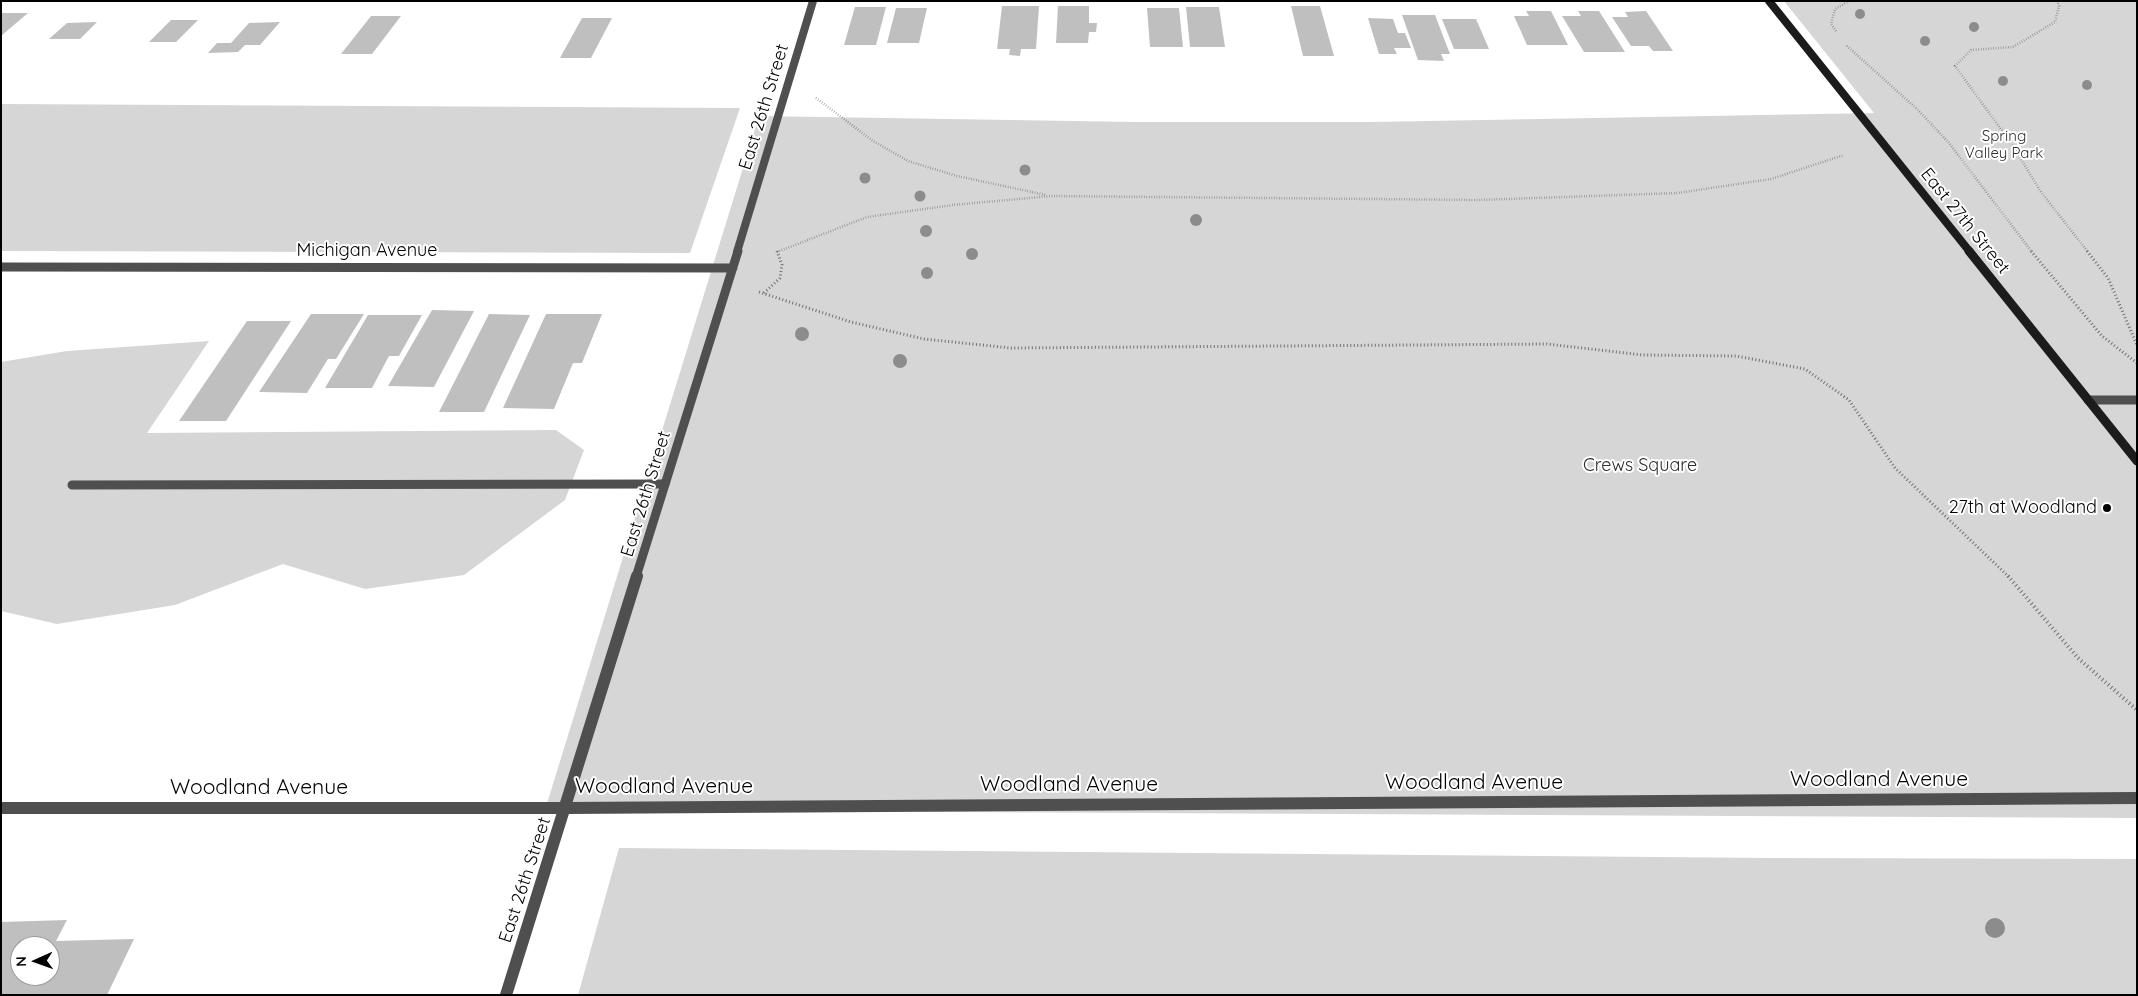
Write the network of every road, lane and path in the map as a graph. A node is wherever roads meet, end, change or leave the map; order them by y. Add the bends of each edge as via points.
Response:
1 (813, 1) edge
2 (1769, 1) edge
3 (1848, 1) edge
4 (2058, 1) edge
5 (1840, 37) dead end
6 (1845, 44) dead end
7 (811, 95) dead end
8 (1844, 155) dead end
9 (1051, 196) junction
10 (1, 267) edge
11 (733, 268) junction
12 (755, 291) dead end
13 (764, 293) junction
14 (2137, 345) edge
15 (2137, 363) edge
16 (2088, 400) junction
17 (2137, 400) edge
18 (2137, 461) edge
19 (665, 484) junction
20 (72, 486) dead end
21 (2137, 710) edge
22 (2137, 798) edge
23 (1, 808) edge
24 (566, 808) junction
25 (506, 995) edge

1 - 11 street, East 26th Street
2 - 16 main road, East 27th Street
3 - 5 path via 1835,9 1831,24
4 - 14 path via 2055,22 2013,46 1971,50 1955,66 2011,143 2040,192 2108,278
6 - 15 path via 1917,108 1949,143 2016,233 2102,336
7 - 9 path via 873,141 908,161 957,176
8 - 9 path via 1771,179 1678,193 1381,201
9 - 13 path via 867,217 777,251 782,265 780,278
10 - 11 street, Michigan Avenue
11 - 19 street, East 26th Street
12 - 13 path
13 - 21 path via 850,322 924,339 1011,348 1547,344 1643,355 1736,356 1805,369 1849,400 1895,468 2012,580 2078,658
16 - 17 street
16 - 18 main road, East 27th Street
19 - 20 street
19 - 24 street, East 26th Street
22 - 24 street, Woodland Avenue
23 - 24 street, Woodland Avenue
24 - 25 street, East 26th Street

